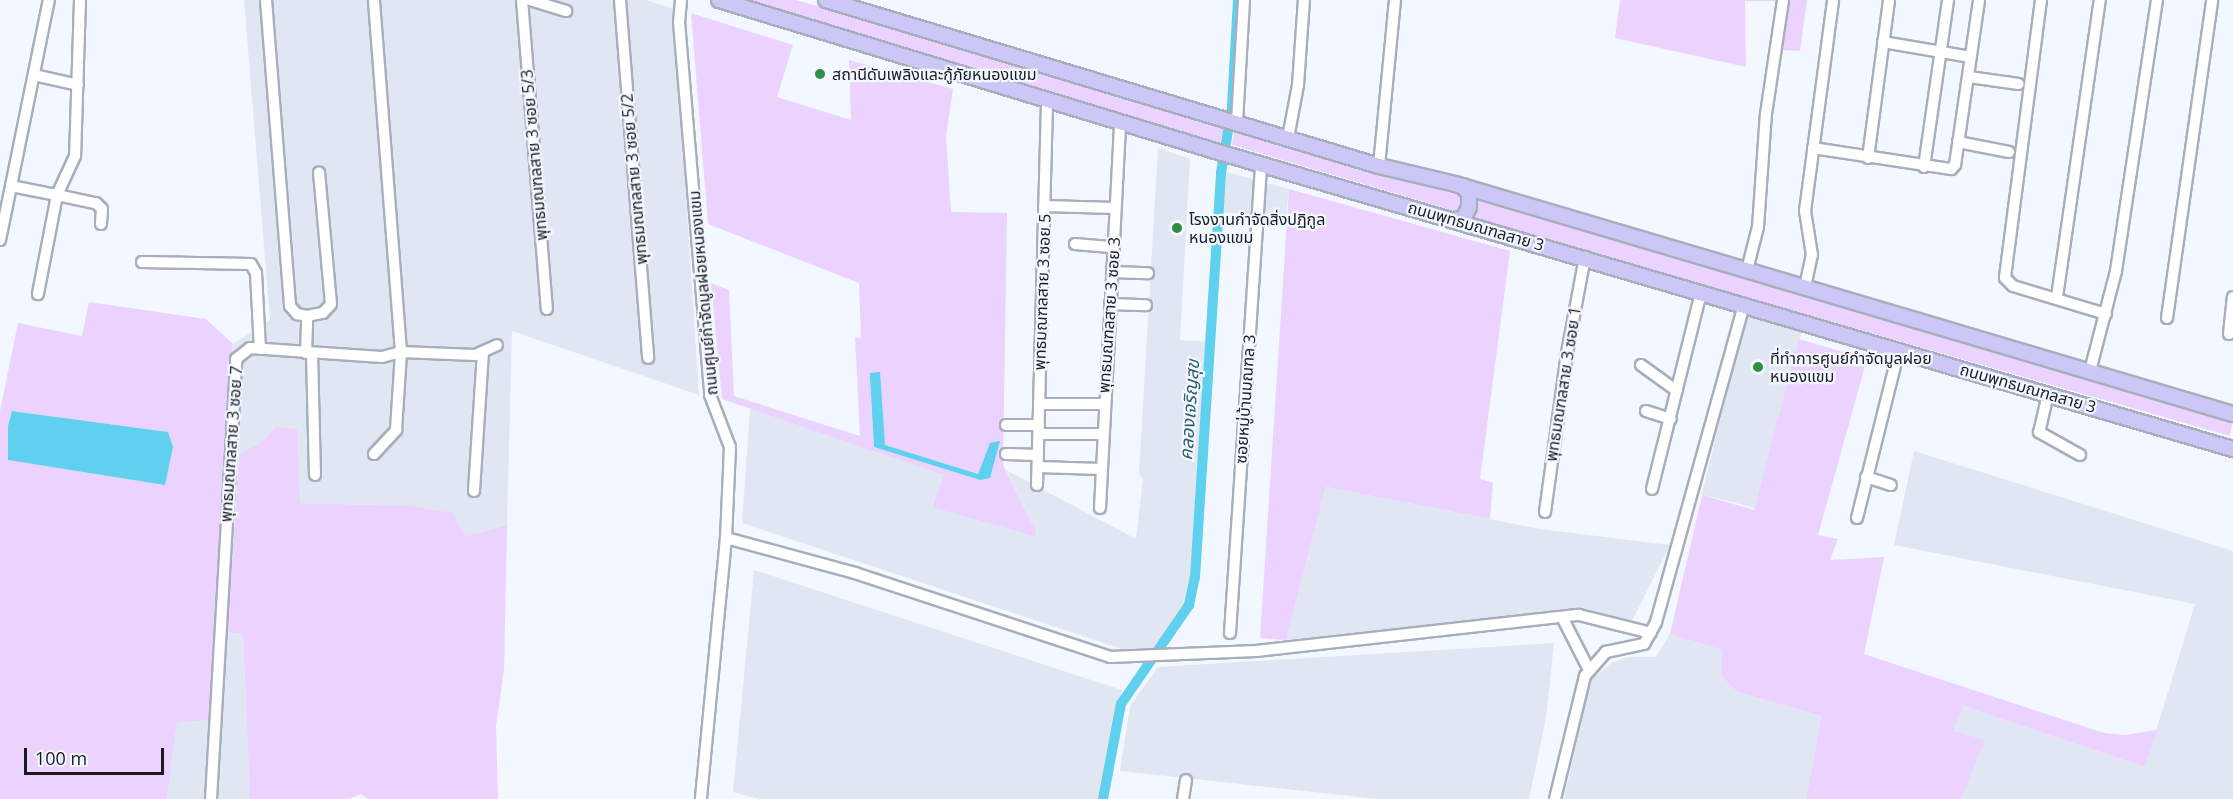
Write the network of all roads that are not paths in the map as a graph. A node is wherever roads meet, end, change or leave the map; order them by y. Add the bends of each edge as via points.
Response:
1 (49, 0) edge
2 (80, 0) edge
3 (266, 0) edge
4 (374, 0) edge
5 (522, 0) edge
6 (530, 0) edge
7 (620, 0) edge
8 (681, 0) edge
9 (719, 0) edge
10 (826, 0) edge
11 (1244, 0) edge
12 (1304, 0) edge
13 (1395, 0) edge
14 (1783, 0) edge
15 (1833, 0) edge
16 (1889, 0) edge
17 (1948, 0) edge
18 (1979, 0) edge
19 (2042, 0) edge
20 (2100, 0) edge
21 (2157, 0) edge
22 (2212, 0) edge
23 (566, 11) dead end
24 (1883, 42) junction
25 (1941, 53) junction
26 (1971, 57) junction
27 (34, 75) junction
28 (1969, 77) junction
29 (2019, 84) dead end
30 (78, 85) junction
31 (1047, 100) junction
32 (1232, 120) junction
33 (1120, 122) junction
34 (1288, 138) junction
35 (1959, 142) junction
36 (1813, 148) junction
37 (2009, 152) dead end
38 (1868, 158) junction
39 (1261, 164) junction
40 (1379, 166) junction
41 (1924, 167) junction
42 (319, 173) dead end
43 (11, 186) junction
44 (1463, 186) junction
45 (57, 195) junction
46 (1044, 206) junction
47 (1115, 208) junction
48 (1454, 220) junction
49 (101, 225) dead end
50 (0, 240) edge
51 (1075, 244) dead end
52 (1113, 247) junction
53 (1585, 257) junction
54 (142, 262) dead end
55 (1747, 270) junction
56 (1112, 272) junction
57 (1148, 273) dead end
58 (1805, 287) junction
59 (1701, 292) junction
60 (38, 294) dead end
61 (2057, 297) junction
62 (2233, 297) edge
63 (1110, 304) junction
64 (1744, 304) junction
65 (1146, 305) dead end
66 (547, 309) dead end
67 (2106, 314) junction
68 (307, 316) junction
69 (2167, 318) dead end
70 (2229, 334) dead end
71 (497, 345) dead end
72 (260, 349) junction
73 (1899, 349) junction
74 (401, 352) junction
75 (309, 353) junction
76 (483, 353) junction
77 (648, 358) dead end
78 (1641, 365) dead end
79 (2090, 371) junction
80 (1677, 391) junction
81 (2048, 394) junction
82 (1039, 404) junction
83 (1103, 404) junction
84 (1646, 411) dead end
85 (2233, 414) edge
86 (1671, 419) junction
87 (1006, 425) dead end
88 (1039, 429) junction
89 (1102, 434) junction
90 (2233, 449) edge
91 (375, 454) dead end
92 (1006, 454) dead end
93 (1038, 455) junction
94 (2079, 455) dead end
95 (1038, 467) junction
96 (1101, 469) junction
97 (315, 475) dead end
98 (1866, 477) junction
99 (1891, 484) dead end
100 (1037, 485) dead end
101 (1652, 489) dead end
102 (474, 491) dead end
103 (1100, 508) dead end
104 (1545, 512) dead end
105 (1857, 518) dead end
106 (726, 537) junction
107 (1562, 617) junction
108 (1230, 633) dead end
109 (1651, 633) junction
110 (1589, 670) junction
111 (1186, 780) dead end
112 (211, 799) edge
113 (700, 799) edge
114 (1183, 799) edge
115 (1555, 799) edge

1 - 27 street
2 - 30 street
3 - 68 street via 290,306 297,314
4 - 74 street
5 - 66 street, พุทธมณฑลสาย 3 ซอย 5/3
6 - 23 street
7 - 77 street, พุทธมณฑลสาย 3 ซอย 5/2
8 - 106 street, ถนนศูนย์กำจัดมูลฝอยหนองแขม via 679,22 710,395 730,447
9 - 31 main road, ถนนพุทธมณฑลสาย 3
10 - 32 main road, ถนนพุทธมณฑลสาย 3
11 - 32 street
12 - 34 street via 1298,85
13 - 40 street
14 - 55 street via 1767,114 1759,216
15 - 36 street
16 - 24 street
17 - 25 street
18 - 26 street
19 - 61 street via 2004,270 2013,286
20 - 61 street
21 - 67 street
22 - 69 street
24 - 25 street
24 - 38 street
25 - 26 street
25 - 41 street
26 - 28 street
27 - 30 street
27 - 43 street
28 - 29 street
28 - 35 street
30 - 45 street via 75,156
31 - 33 main road, ถนนพุทธมณฑลสาย 3
31 - 46 street, พุทธมณฑลสาย 3 ซอย 5
32 - 34 main road, ถนนพุทธมณฑลสาย 3
33 - 39 main road, ถนนพุทธมณฑลสาย 3
33 - 47 street, พุทธมณฑลสาย 3 ซอย 3
34 - 40 main road, ถนนพุทธมณฑลสาย 3
35 - 37 street
35 - 41 street via 1951,169
36 - 38 street
36 - 58 street via 1805,211 1812,255
38 - 41 street
39 - 48 main road, ถนนพุทธมณฑลสาย 3
39 - 108 street, ซอยหมู่บ้านมณฑล 3
40 - 44 main road, ถนนพุทธมณฑลสาย 3
42 - 68 street via 332,304 323,313
43 - 45 street
43 - 50 street
44 - 48 main road via 1469,194 1469,207 1464,218
44 - 55 main road, ถนนพุทธมณฑลสาย 3
45 - 49 street via 96,203 102,209
45 - 60 street
46 - 47 street
46 - 82 street, พุทธมณฑลสาย 3 ซอย 5
47 - 52 street, พุทธมณฑลสาย 3 ซอย 3
48 - 53 main road, ถนนพุทธมณฑลสาย 3
51 - 52 street
52 - 56 street, พุทธมณฑลสาย 3 ซอย 3
53 - 59 main road, ถนนพุทธมณฑลสาย 3
53 - 104 street, พุทธมณฑลสาย 3 ซอย 1
54 - 72 street via 251,264 256,273
55 - 58 main road, ถนนพุทธมณฑลสาย 3
56 - 57 street
56 - 63 street, พุทธมณฑลสาย 3 ซอย 3
58 - 79 main road, ถนนพุทธมณฑลสาย 3
59 - 64 main road, ถนนพุทธมณฑลสาย 3
59 - 80 street
61 - 67 street
62 - 70 street
63 - 65 street
63 - 83 street, พุทธมณฑลสาย 3 ซอย 3
64 - 73 main road, ถนนพุทธมณฑลสาย 3
64 - 109 street
67 - 79 street
68 - 75 street
71 - 76 street
72 - 75 street, พุทธมณฑลสาย 3 ซอย 7
72 - 112 street, พุทธมณฑลสาย 3 ซอย 7 via 242,351 234,370
73 - 81 main road, ถนนพุทธมณฑลสาย 3
73 - 98 street
74 - 75 street, พุทธมณฑลสาย 3 ซอย 7 via 390,357
74 - 76 street, พุทธมณฑลสาย 3 ซอย 7
74 - 91 street via 396,430
75 - 97 street
76 - 102 street
78 - 80 street
79 - 85 main road, ถนนพุทธมณฑลสาย 3
80 - 86 street
81 - 90 main road, ถนนพุทธมณฑลสาย 3
81 - 94 street via 2039,432
82 - 83 street
82 - 88 street, พุทธมณฑลสาย 3 ซอย 5
83 - 89 street, พุทธมณฑลสาย 3 ซอย 3
84 - 86 street
86 - 101 street
87 - 88 street
88 - 89 street
88 - 93 street, พุทธมณฑลสาย 3 ซอย 5
89 - 96 street, พุทธมณฑลสาย 3 ซอย 3
92 - 93 street
93 - 95 street, พุทธมณฑลสาย 3 ซอย 5
95 - 96 street
95 - 100 street, พุทธมณฑลสาย 3 ซอย 5
96 - 103 street, พุทธมณฑลสาย 3 ซอย 3
98 - 99 street
98 - 105 street
106 - 107 street via 855,573 1092,653 1142,658 1256,651
106 - 113 street, ถนนศูนย์กำจัดมูลฝอยหนองแขม
107 - 109 street via 1596,618
107 - 110 street
109 - 110 street via 1644,644 1606,652
110 - 115 street via 1582,683
111 - 114 street

